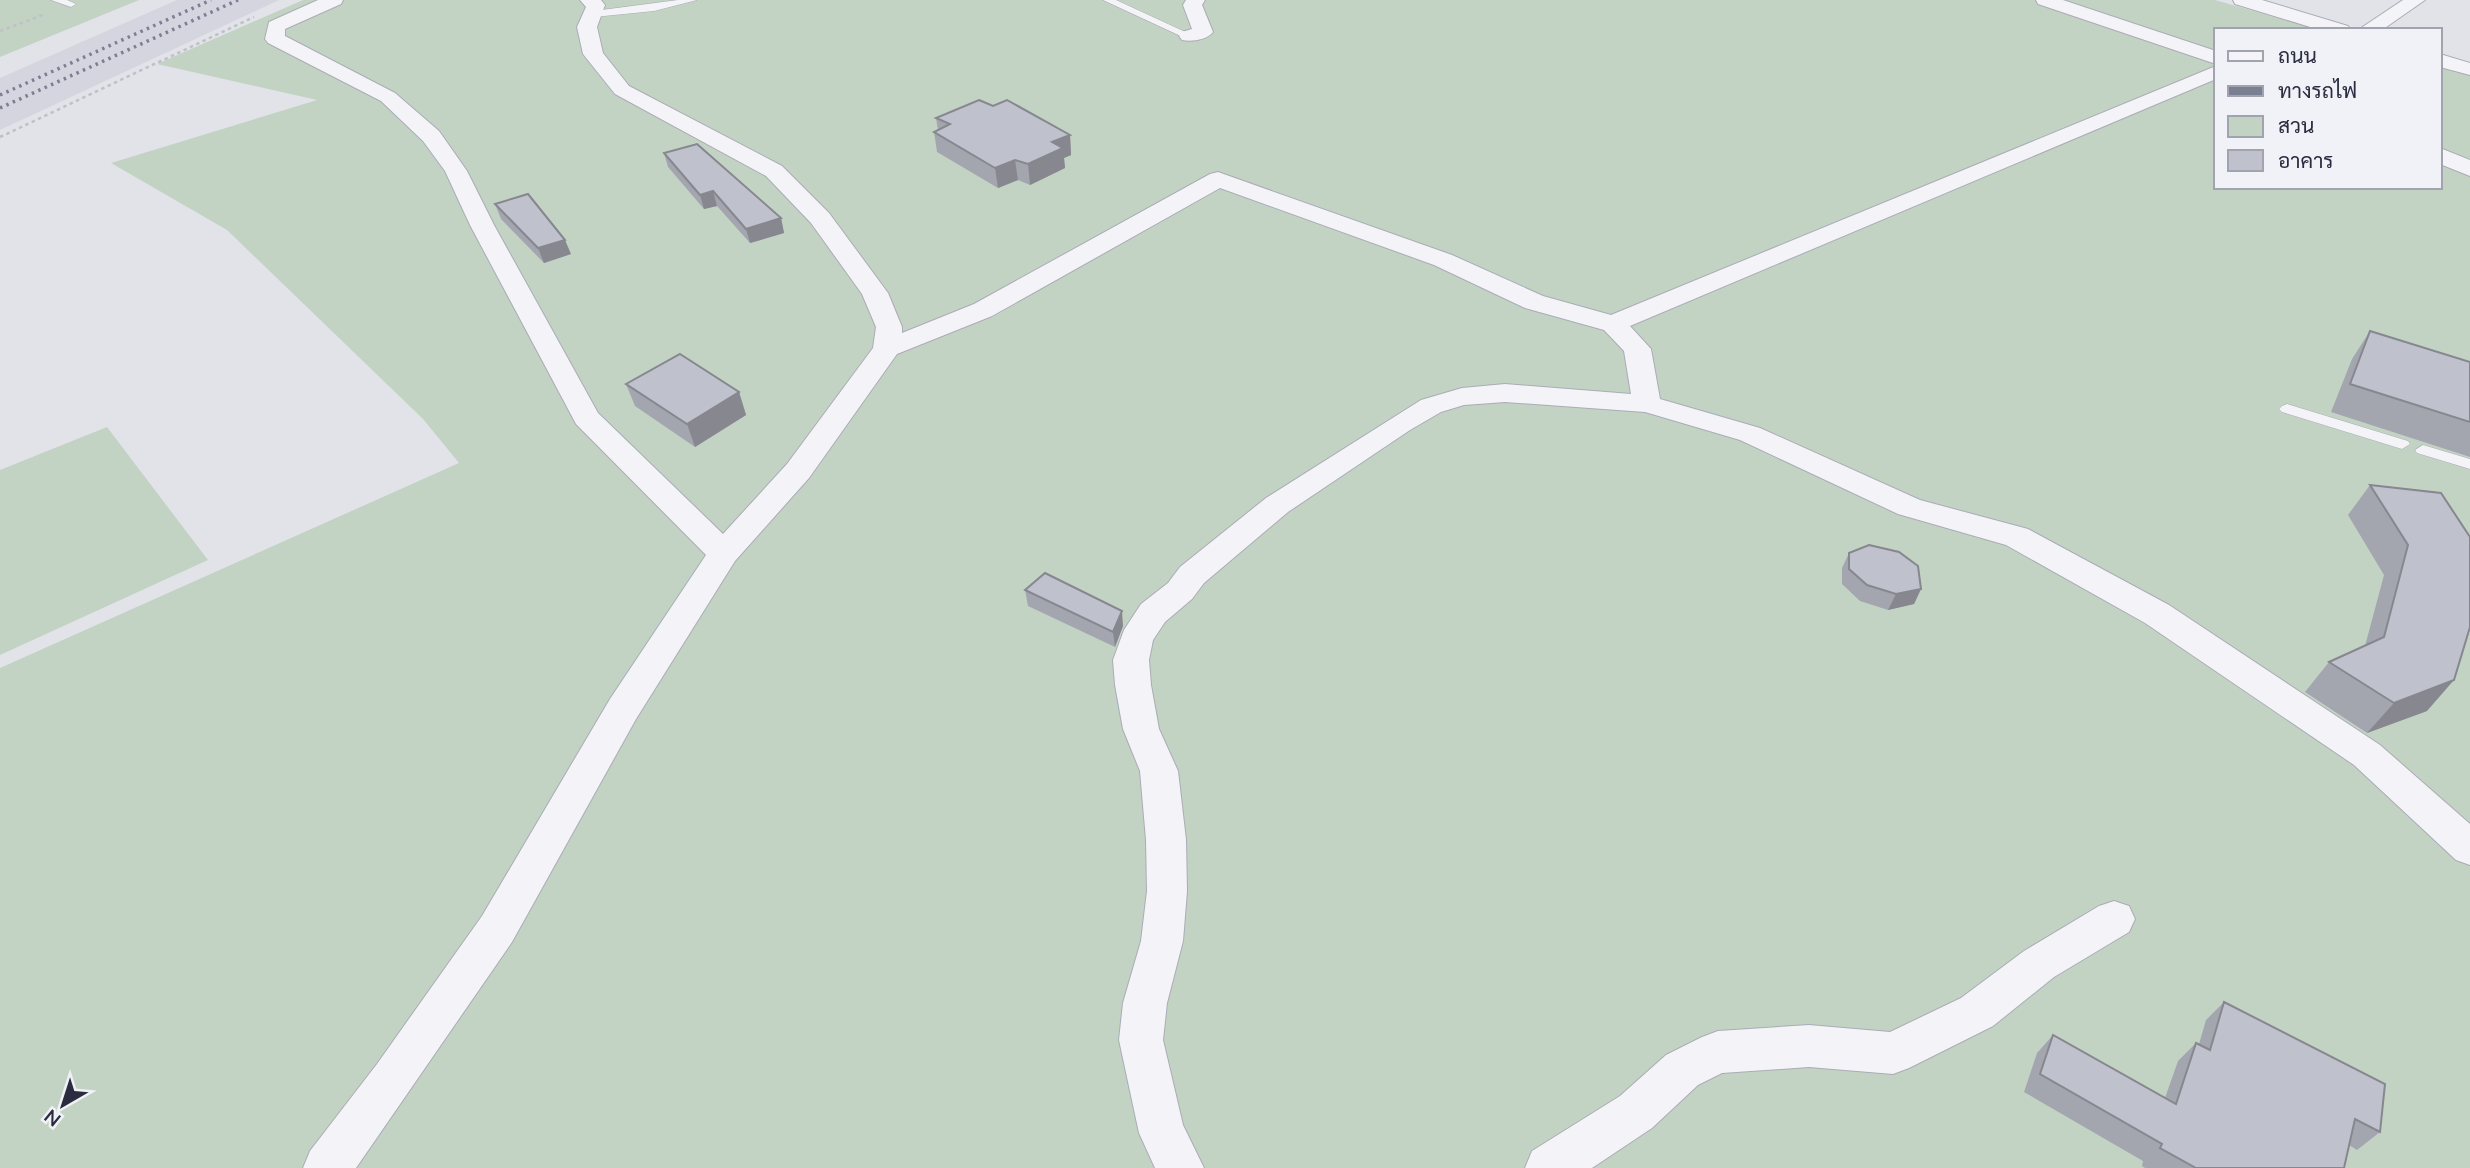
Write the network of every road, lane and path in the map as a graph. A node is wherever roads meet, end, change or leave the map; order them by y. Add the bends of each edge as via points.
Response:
1 (56, 0) edge
2 (334, 0) edge
3 (692, 0) edge
4 (1108, 0) edge
5 (1196, 0) edge
6 (2045, 0) edge
7 (2242, 0) edge
8 (2416, 0) edge
9 (71, 4) joint
10 (592, 7) edge
11 (254, 17) dead end
12 (2334, 28) edge
13 (2371, 28) edge
14 (0, 31) edge
15 (1189, 36) joint
16 (2470, 46) edge
17 (2214, 57) edge
18 (2443, 60) edge
19 (2470, 69) edge
20 (2214, 73) edge
21 (0, 137) edge
22 (2442, 156) edge
23 (2470, 169) edge
24 (1613, 324) junction
25 (887, 348) junction
26 (1647, 404) junction
27 (2287, 409) dead end
28 (2402, 444) dead end
29 (2423, 450) dead end
30 (2470, 464) edge
31 (724, 553) junction
32 (2470, 848) edge
33 (2114, 919) dead end
34 (327, 1168) edge
35 (1180, 1168) edge
36 (1549, 1168) edge

1 - 9 lane
2 - 31 street via 276,26 275,39 388,97 431,136 456,171 586,418
3 - 10 lane via 654,8
4 - 15 lane
5 - 15 street via 1192,5 1203,32
6 - 17 street
7 - 12 street
8 - 13 street
9 - 14 path
10 - 25 street via 587,27 593,54 622,90 774,171 820,218 875,293 889,327
11 - 21 path
16 - 18 street
18 - 19 street
20 - 24 street
22 - 23 street
24 - 25 street via 1534,302 1443,260 1218,179 983,310
24 - 26 street via 1637,349
25 - 31 street via 799,471
26 - 32 street via 1750,434 1909,507 2017,537 2157,614 2367,755
26 - 35 street via 1505,393 1462,397 1431,406 1277,505 1192,575 1153,613 1136,639 1131,660 1133,685 1141,729 1159,771 1167,891 1141,1040 1159,1121
27 - 28 lane
29 - 30 lane
31 - 34 street via 623,709 497,929
33 - 36 street via 2039,964 1977,1012 1893,1053 1809,1046 1718,1052 1682,1070 1636,1112

